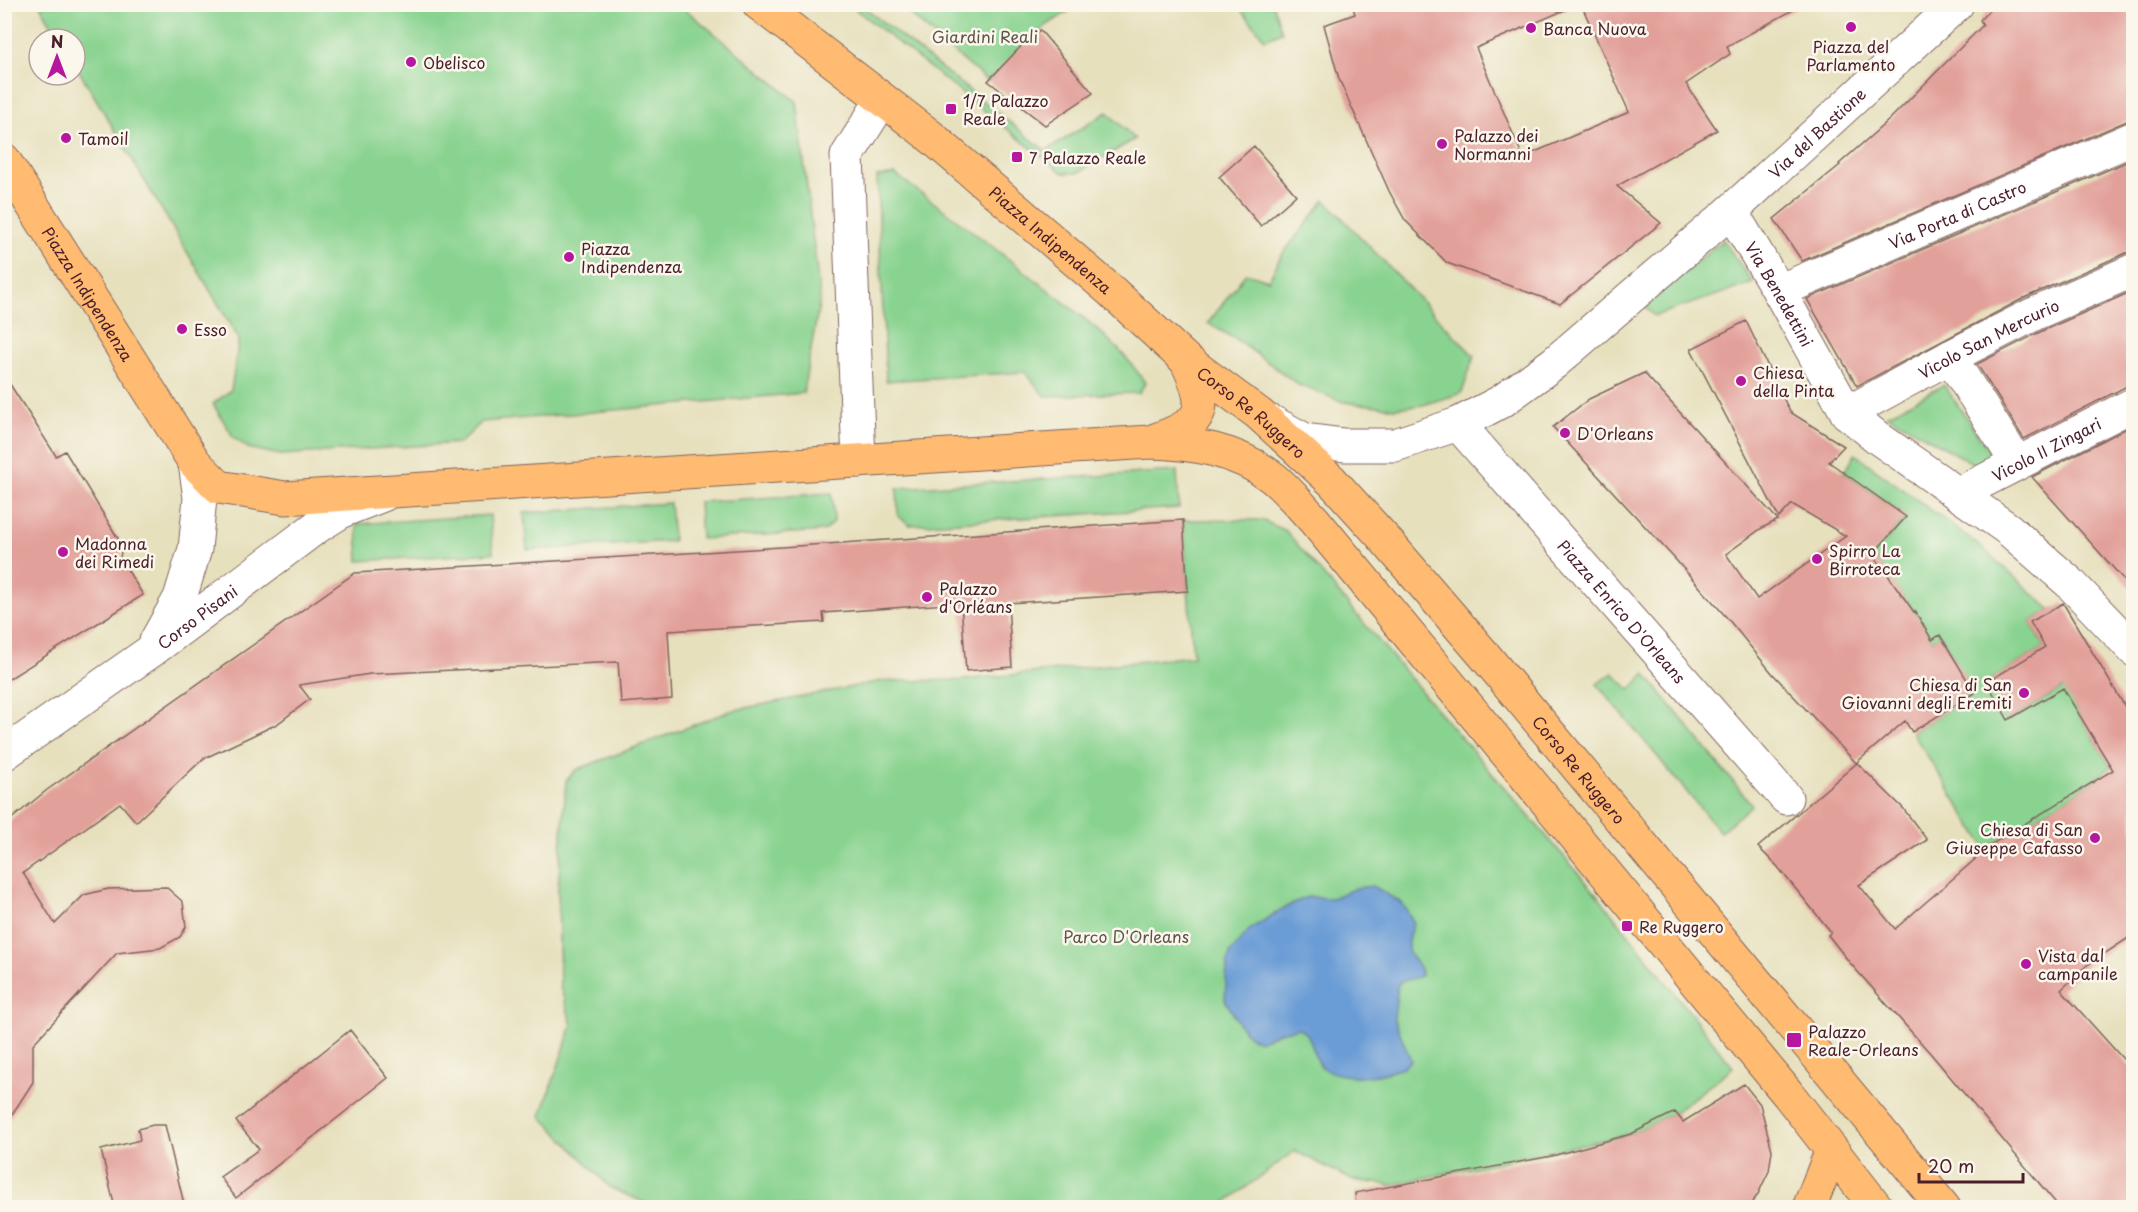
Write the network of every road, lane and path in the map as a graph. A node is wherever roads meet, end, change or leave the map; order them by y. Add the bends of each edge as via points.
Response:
1 (759, 4) edge
2 (1957, 4) edge
3 (882, 100) junction
4 (2133, 138) edge
5 (4, 160) edge
6 (1731, 212) junction
7 (2133, 270) edge
8 (1779, 291) junction
9 (1950, 357) junction
10 (1186, 360) junction
11 (2133, 404) edge
12 (1859, 407) junction
13 (1259, 414) junction
14 (1458, 424) junction
15 (1150, 442) junction
16 (859, 461) junction
17 (195, 463) junction
18 (2017, 463) junction
19 (394, 491) junction
20 (1958, 494) junction
21 (2133, 650) edge
22 (152, 651) junction
23 (4, 754) edge
24 (1786, 798) dead end
25 (1832, 1150) junction
26 (1809, 1208) edge
27 (1877, 1208) edge
28 (1944, 1208) edge

1 - 3 main road, Piazza Indipendenza
2 - 6 street, Via del Bastione
3 - 10 main road, Piazza Indipendenza via 929,135 1103,283
3 - 16 street via 847,156
4 - 8 street, Via Porta di Castro
5 - 17 main road, Piazza Indipendenza
6 - 8 street, Via Benedettini
6 - 14 street via 1554,363 1502,401
7 - 9 street, Vicolo San Mercurio
8 - 12 street, Via Benedettini
9 - 12 street, Vicolo San Mercurio
9 - 18 street
10 - 13 main road, Corso Re Ruggero
10 - 15 main road via 1199,387 1200,408 1180,431
11 - 18 street, Vicolo II Zingari
12 - 20 street, Via Benedettini via 1878,438
13 - 14 street via 1305,440 1344,445 1395,445
13 - 28 main road, Corso Re Ruggero via 1332,481 1382,536
14 - 24 street, Piazza Enrico D'Orleans
15 - 16 main road, Piazza Indipendenza
15 - 25 main road via 1188,443 1249,462 1273,478 1314,520
16 - 19 main road, Piazza Indipendenza
17 - 19 main road, Piazza Indipendenza via 219,487 285,498
17 - 22 street via 200,498 195,549 180,598
18 - 20 street, Vicolo II Zingari
19 - 22 street, Corso Pisani via 342,511 315,528
20 - 21 street, Via Benedettini via 2008,529 2069,582
22 - 23 street, Corso Pisani
25 - 26 main road
25 - 27 main road

